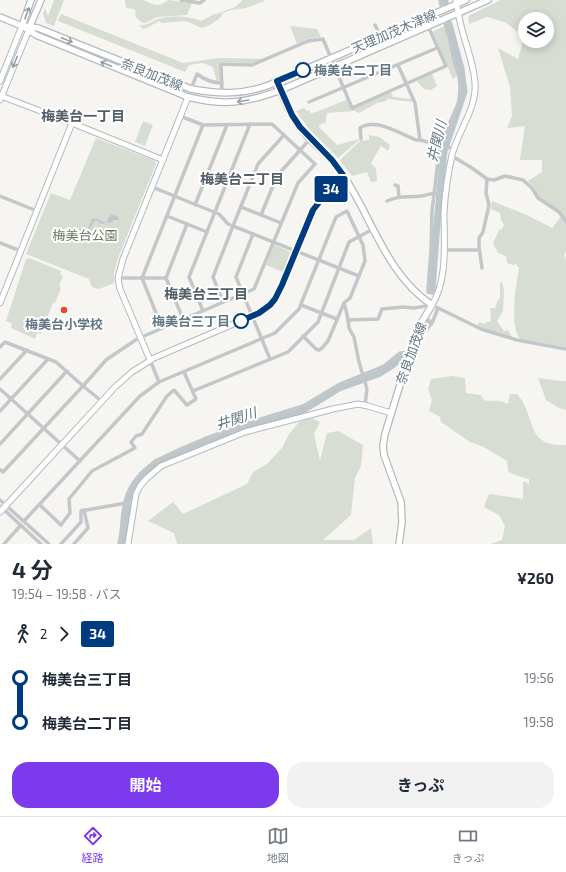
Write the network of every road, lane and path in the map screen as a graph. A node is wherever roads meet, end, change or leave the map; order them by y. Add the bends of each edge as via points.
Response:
1 (31, 0) edge
2 (41, 0) edge
3 (181, 0) edge
4 (187, 0) edge
5 (204, 0) edge
6 (440, 0) edge
7 (466, 0) edge
8 (488, 0) edge
9 (456, 2) edge
10 (442, 10) junction
11 (458, 13) junction
12 (0, 17) edge
13 (444, 20) junction
14 (375, 25) dead end
15 (22, 26) junction
16 (428, 26) junction
17 (29, 28) junction
18 (381, 37) junction
19 (437, 48) junction
20 (330, 58) junction
21 (398, 65) junction
22 (334, 67) junction
23 (0, 81) edge
24 (277, 81) junction
25 (222, 83) junction
26 (406, 83) junction
27 (344, 88) junction
28 (191, 89) junction
29 (281, 90) junction
30 (222, 94) junction
31 (188, 97) junction
32 (1, 98) edge
33 (309, 102) dead end
34 (180, 116) junction
35 (72, 123) junction
36 (250, 124) junction
37 (227, 125) junction
38 (203, 126) junction
39 (284, 135) junction
40 (310, 139) junction
41 (362, 139) dead end
42 (420, 140) junction
43 (440, 145) junction
44 (452, 149) junction
45 (300, 150) junction
46 (452, 156) junction
47 (162, 160) junction
48 (346, 179) junction
49 (487, 180) junction
50 (395, 185) dead end
51 (152, 187) junction
52 (434, 193) junction
53 (444, 194) junction
54 (0, 196) edge
55 (174, 197) junction
56 (399, 197) junction
57 (387, 201) dead end
58 (195, 205) junction
59 (241, 207) junction
60 (37, 211) junction
61 (215, 213) junction
62 (261, 214) junction
63 (167, 216) junction
64 (566, 221) edge
65 (281, 223) junction
66 (187, 224) junction
67 (233, 226) junction
68 (374, 229) junction
69 (207, 232) junction
70 (253, 234) junction
71 (359, 237) junction
72 (273, 242) junction
73 (0, 243) edge
74 (444, 250) junction
75 (479, 250) junction
76 (21, 251) junction
77 (296, 251) junction
78 (319, 260) junction
79 (339, 268) junction
80 (482, 268) dead end
81 (359, 276) junction
82 (118, 278) junction
83 (142, 278) junction
84 (166, 278) junction
85 (2, 292) edge
86 (243, 294) junction
87 (438, 294) junction
88 (223, 302) junction
89 (344, 303) junction
90 (0, 304) edge
91 (301, 305) junction
92 (432, 305) junction
93 (438, 308) junction
94 (202, 311) junction
95 (321, 313) junction
96 (252, 316) junction
97 (183, 319) junction
98 (337, 319) junction
99 (348, 320) junction
100 (162, 328) junction
101 (416, 333) junction
102 (303, 336) junction
103 (140, 337) junction
104 (262, 339) junction
105 (0, 347) edge
106 (566, 349) edge
107 (27, 350) junction
108 (410, 352) junction
109 (48, 359) junction
110 (270, 359) junction
111 (150, 360) junction
112 (67, 371) junction
113 (184, 372) junction
114 (363, 376) junction
115 (0, 379) edge
116 (159, 382) junction
117 (82, 386) junction
118 (0, 389) edge
119 (193, 391) junction
120 (12, 399) junction
121 (99, 399) dead end
122 (365, 405) junction
123 (0, 411) edge
124 (391, 413) junction
125 (28, 414) junction
126 (43, 428) junction
127 (206, 443) junction
128 (0, 444) edge
129 (61, 445) junction
130 (80, 461) junction
131 (0, 470) edge
132 (0, 500) edge
133 (129, 504) junction
134 (40, 505) junction
135 (2, 508) edge
136 (84, 510) junction
137 (24, 521) junction
138 (21, 525) junction
139 (4, 544) edge
140 (40, 544) edge
141 (49, 544) edge
142 (61, 544) edge
143 (74, 544) edge
144 (119, 544) edge
145 (128, 544) edge
146 (399, 544) edge

15 -> 1 main road
2 - 17 main road
3 - 4 street
4 - 5 street via 200,3
6 - 10 street
7 - 9 main road, 天理加茂木津線
8 - 11 main road, 天理加茂木津線
9 - 10 main road, 天理加茂木津線
9 - 11 street
10 - 18 main road, 天理加茂木津線
11 - 13 main road, 天理加茂木津線
11 - 44 street via 475,84 473,101
12 - 15 main road, 奈良加茂線
13 - 16 main road, 天理加茂木津線
13 - 43 street via 460,76 460,86 459,102
14 - 18 street
15 - 17 main road, 奈良加茂線
15 - 23 street
16 - 19 street
16 - 22 main road, 天理加茂木津線
17 -> 28 main road, 奈良加茂線 via 38,28
31 -> 17 main road, 奈良加茂線 via 36,35
17 -> 32 street
18 - 20 main road, 天理加茂木津線
19 - 21 street
19 - 26 street via 446,66
20 - 22 street
20 - 24 main road, 天理加茂木津線
20 - 25 street via 323,39 308,41 252,65 221,64
21 - 26 street
21 - 27 street
22 - 27 street
22 - 29 main road, 天理加茂木津線
24 - 29 main road
24 - 30 main road, 奈良加茂線 via 262,88
25 - 28 street via 204,79 197,74
25 - 30 street
26 - 27 street via 352,108
26 - 42 street via 415,103
27 - 33 street
28 - 30 main road, 奈良加茂線
29 -> 31 main road, 奈良加茂線 via 255,99 233,102 212,102
29 - 40 main road via 296,121
31 - 34 street
32 - 35 street
34 - 38 street
34 - 47 street
35 - 47 street
35 - 60 street
36 - 37 street
36 - 39 street via 272,124
36 - 61 street
37 - 38 street
37 - 58 street
38 - 55 street
39 - 45 street
39 - 59 street via 258,164
40 - 45 street
40 - 48 main road via 332,160
41 - 42 street via 360,128 365,125 385,126
42 - 43 street
43 - 44 street
43 - 52 street
44 - 46 street
45 - 62 street via 277,176
45 - 65 street via 315,164 298,183
46 - 49 street
46 - 53 street
47 - 51 street
48 - 68 main road
48 - 77 street via 329,191 316,205
49 - 64 street via 505,176 523,180 538,198 559,212
49 - 75 street via 486,193 489,205 483,232 479,238
50 - 56 street via 398,186
51 - 55 street
51 - 82 street
52 - 53 street
52 - 56 street
52 - 87 street via 428,292
53 - 74 street
54 - 60 street
55 - 58 street
55 - 63 street
56 - 57 street
58 - 61 street
59 - 62 street
59 - 67 street
60 - 76 street
61 - 67 street
61 - 69 street
62 - 65 street
63 - 66 street
63 - 83 street
65 - 72 street
66 - 69 street
66 - 84 street
67 - 70 street
67 - 88 street via 213,277
68 - 71 street
68 - 92 main road via 406,283
69 - 94 street via 189,277
70 - 72 street
70 - 86 street via 236,277
71 - 78 street via 347,212 336,217
71 - 79 street via 350,242
71 - 81 street via 364,245 365,261
72 - 77 street
72 - 86 street via 254,289
73 - 76 street
74 - 75 street
74 - 87 street
75 - 80 street
76 - 85 street
77 - 78 street
77 - 96 street via 278,295 267,308
78 - 79 street
78 - 91 street
79 - 81 street
79 - 95 street
81 - 89 street via 350,298
82 - 83 street
82 - 103 street
83 - 84 street
83 - 100 street
84 - 97 street
85 - 90 street
86 - 88 street
86 - 96 street
87 - 92 street
88 - 94 street
89 - 98 street
89 - 99 street
91 - 95 street
91 - 104 street via 275,333
92 - 93 street
92 - 99 street via 382,309 378,319
92 - 101 main road, 奈良加茂線
93 - 101 street via 432,323 424,333
93 - 106 street via 485,331
94 - 97 street
95 - 98 street
95 - 102 street via 318,322
96 - 104 street
96 - 111 street
97 - 100 street
98 - 102 street via 328,341 319,350
99 - 114 street
100 - 103 street
101 - 108 main road, 奈良加茂線
102 - 110 street via 288,352
103 - 111 street
103 - 117 street via 106,360
104 - 110 street
104 - 113 street
105 - 107 street via 5,342
107 - 109 street
107 - 115 street
108 - 114 street via 400,352 384,366
108 - 124 main road, 奈良加茂線
109 - 112 street
109 - 120 street
110 - 119 street
111 - 116 street
111 - 129 street via 115,387
112 - 117 street
112 - 125 street
113 - 116 street
113 - 119 street
114 - 122 street via 368,388
114 - 127 street via 340,384 303,406 248,423
116 - 130 street via 140,396
117 - 121 street
117 - 126 street
118 - 120 street
119 - 134 street via 196,398 187,405 174,390 167,396 142,434 131,442 135,448 92,471 69,499 70,513 61,525
120 - 123 street
120 - 125 street
122 - 124 street
122 - 127 street via 348,405
124 - 146 main road, 奈良加茂線 via 383,445 387,465 401,502
125 - 126 street
125 - 128 street
126 - 129 street
126 - 131 street via 3,472
127 - 133 street via 154,471 140,486
127 - 133 street via 170,454 147,467 131,486
129 - 130 street
129 - 135 street
130 - 134 street
132 - 135 street
133 - 136 street
133 - 144 street
133 - 145 street
134 - 137 street
135 - 137 street
135 - 138 street
136 - 142 street via 81,511 80,525
136 - 143 street via 88,528
137 - 141 street
138 - 139 street
138 - 140 street

